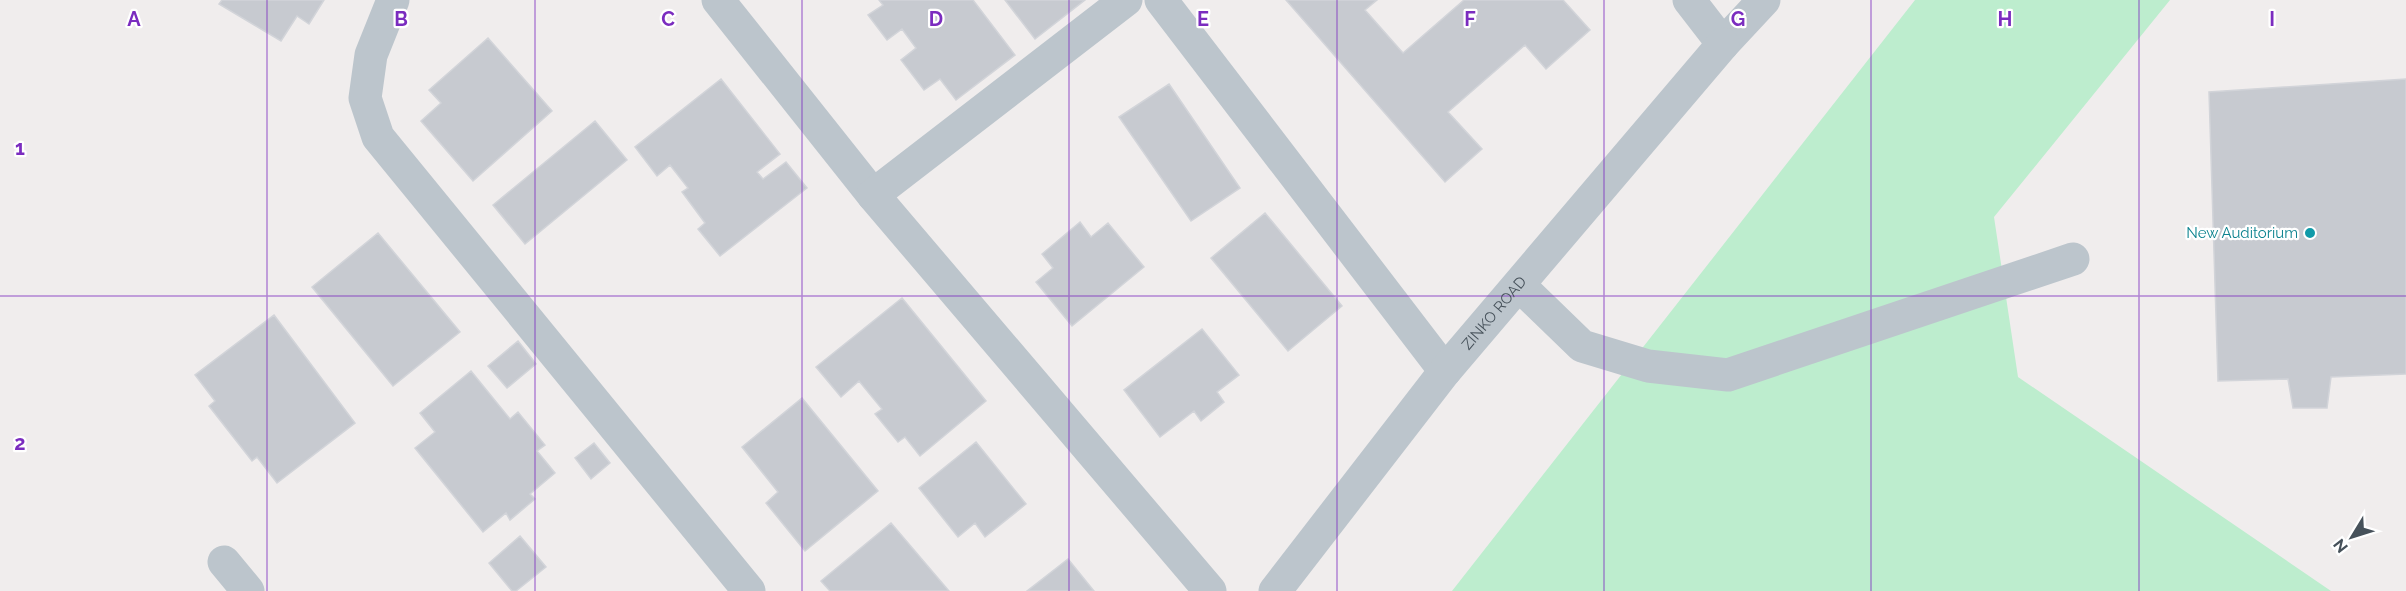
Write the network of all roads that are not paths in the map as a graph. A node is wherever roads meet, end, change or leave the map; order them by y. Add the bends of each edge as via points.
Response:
1 (393, 0) edge
2 (718, 0) edge
3 (1126, 0) edge
4 (1161, 0) edge
5 (1689, 0) edge
6 (1764, 0) edge
7 (1723, 44) junction
8 (873, 195) junction
9 (2073, 259) dead end
10 (1519, 285) junction
11 (1445, 371) junction
12 (224, 562) dead end
13 (248, 591) edge
14 (749, 591) edge
15 (1210, 591) edge
16 (1275, 591) edge

1 - 14 street via 370,55 365,98 378,137
2 - 8 street
3 - 8 street
4 - 11 street
5 - 7 street
6 - 7 street, ZINKO ROAD
7 - 10 street, ZINKO ROAD
8 - 15 street
9 - 10 street via 1728,375 1648,366 1582,346
10 - 11 street, ZINKO ROAD
11 - 16 street, ZINKO ROAD
12 - 13 street

